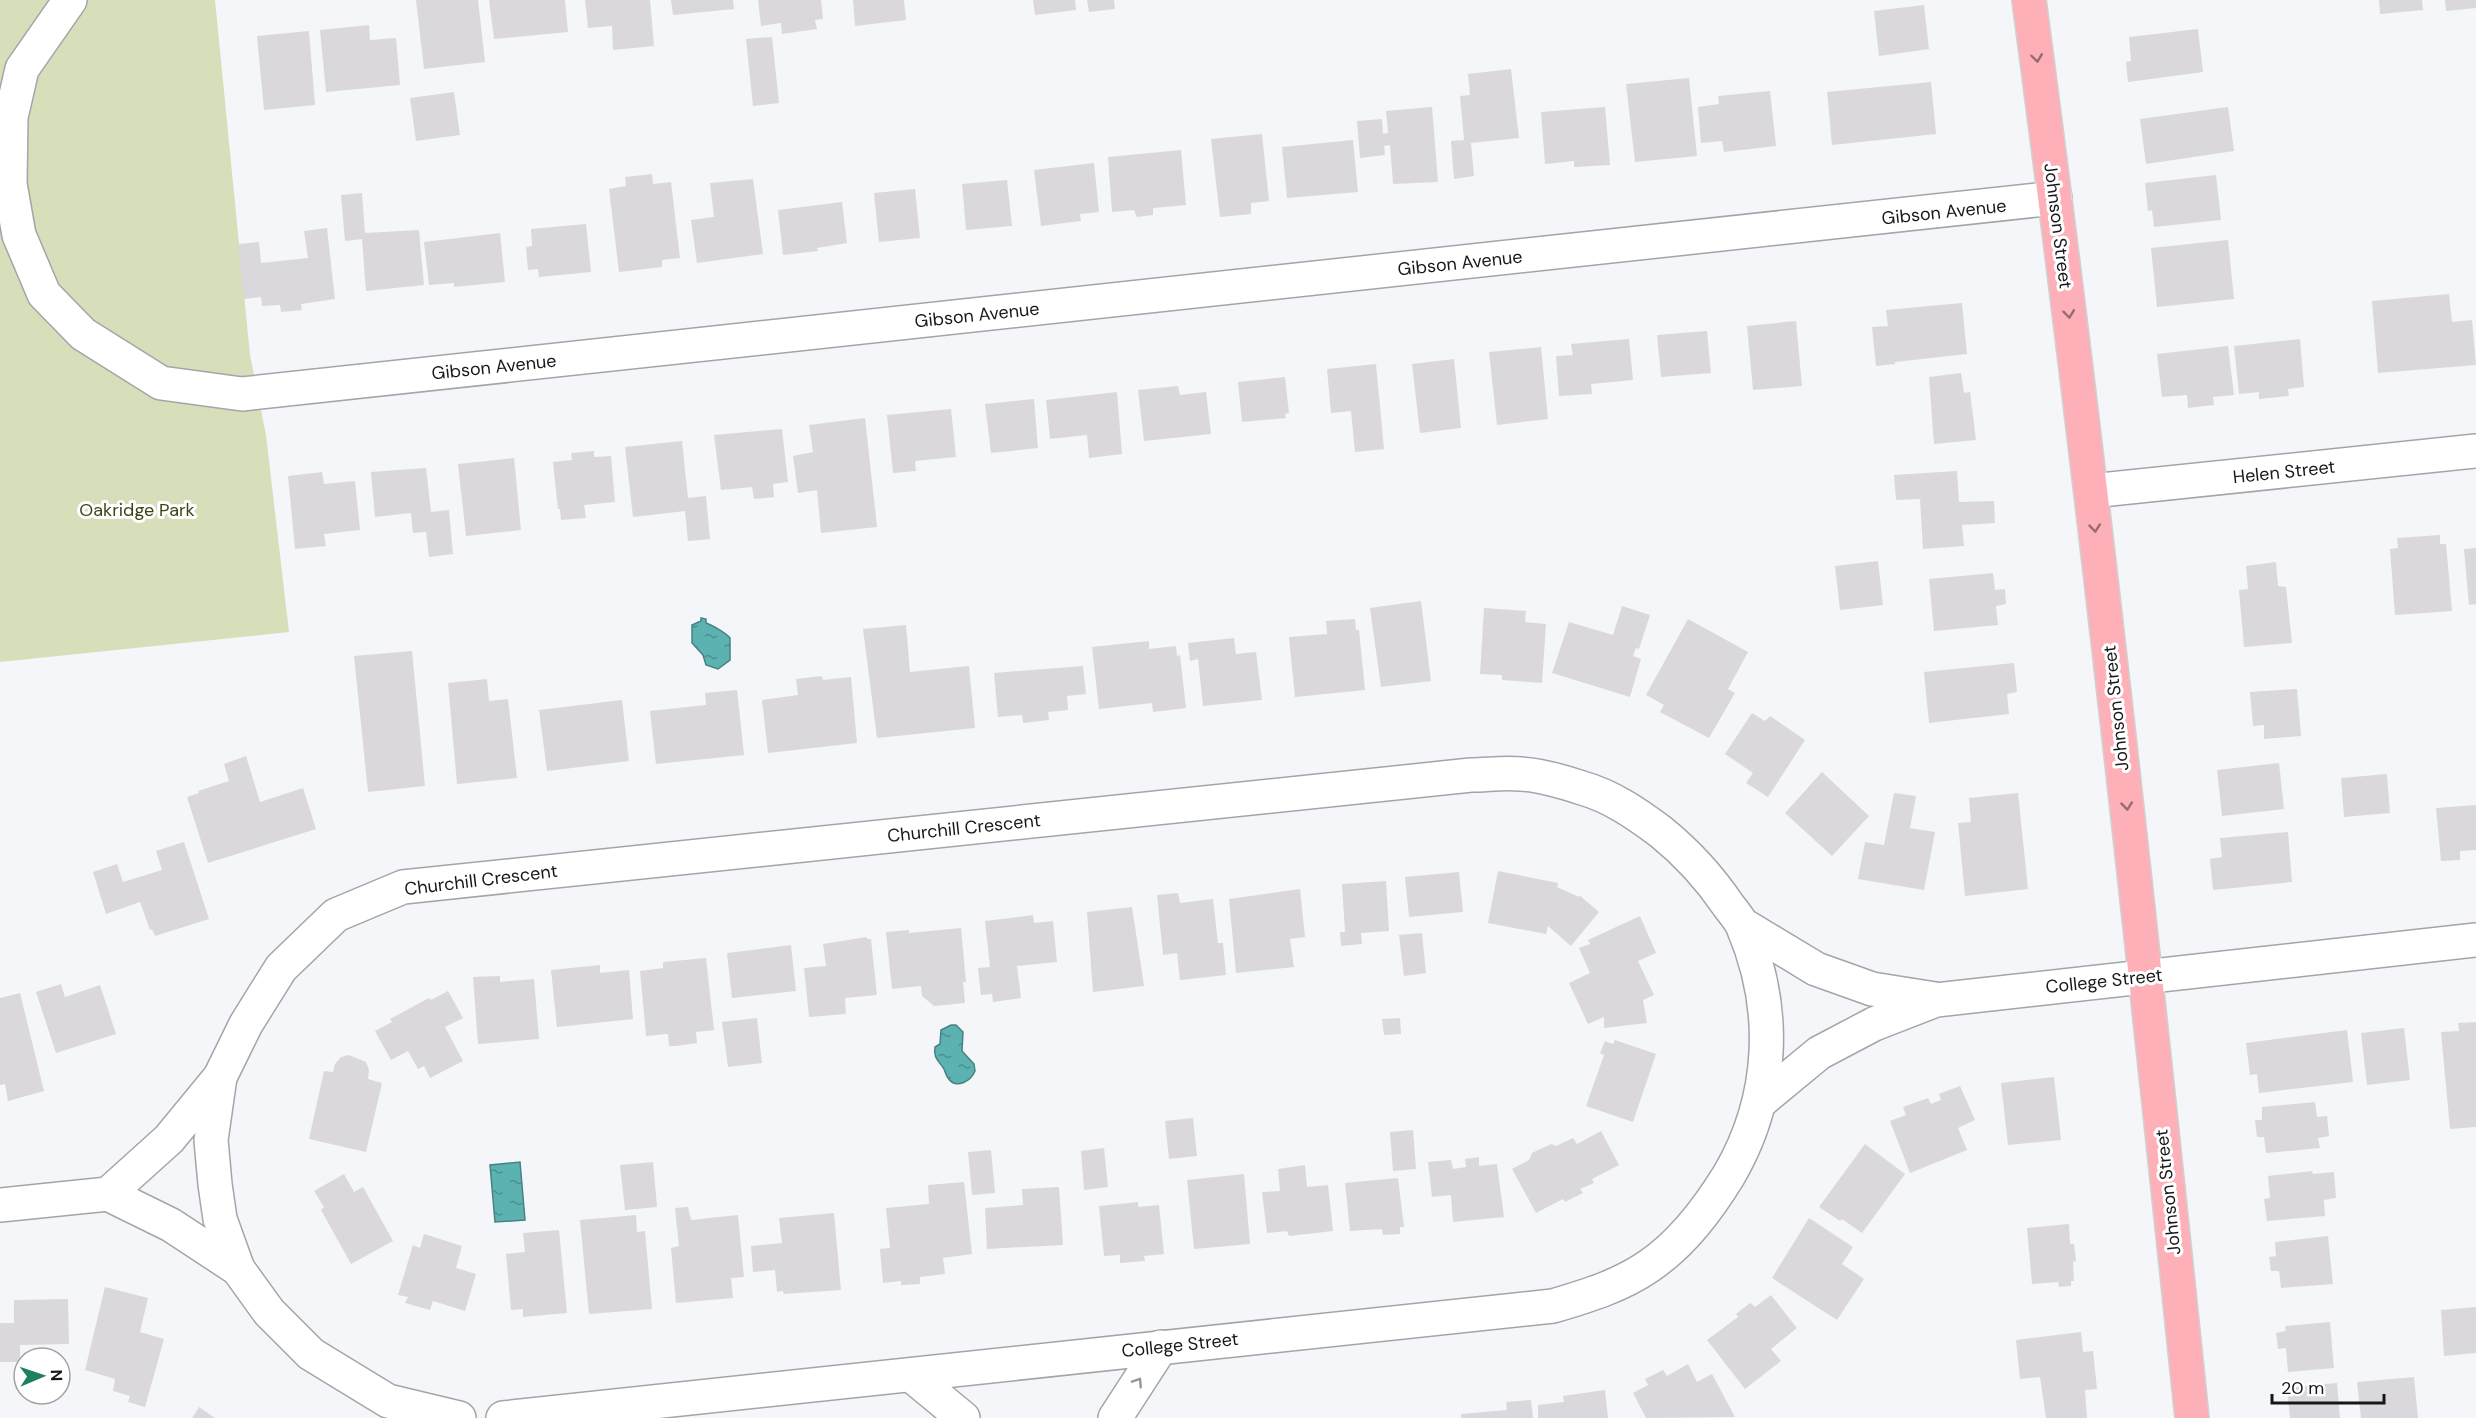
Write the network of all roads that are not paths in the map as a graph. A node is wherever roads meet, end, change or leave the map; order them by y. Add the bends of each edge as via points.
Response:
1 (70, 0) edge
2 (2029, 0) edge
3 (2055, 198) junction
4 (2476, 451) edge
5 (2091, 491) junction
6 (1743, 926) junction
7 (2476, 940) edge
8 (2146, 978) junction
9 (1936, 1000) junction
10 (1766, 1016) joint
11 (220, 1077) junction
12 (1761, 1101) junction
13 (108, 1194) junction
14 (0, 1204) edge
15 (238, 1269) junction
16 (1161, 1347) junction
17 (911, 1375) junction
18 (459, 1418) edge
19 (503, 1418) edge
20 (963, 1418) edge
21 (1115, 1418) edge
22 (2192, 1418) edge

1 - 3 street, Gibson Avenue via 22,69 12,117 10,184 19,235 44,294 83,334 161,383 242,394
2 -> 3 main road, Johnson Street
3 -> 5 main road, Johnson Street
4 - 5 street, Helen Street
5 -> 8 main road, Johnson Street
6 - 9 street, Churchill Crescent via 1816,969 1872,989
6 - 10 street, Churchill Crescent
6 - 11 street, Churchill Crescent via 1711,880 1679,846 1636,813 1584,788 1521,774 1471,775 403,887 336,915 281,968 246,1024
7 - 8 street, College Street via 2197,969
8 - 9 street, College Street
8 - 22 main road, Johnson Street
9 - 12 street, College Street via 1874,1024 1819,1053
10 - 12 street, College Street via 1767,1060
11 - 13 street, Churchill Crescent via 169,1139
11 - 15 street, Churchill Crescent via 211,1140 215,1184 220,1220
12 - 16 street, College Street via 1742,1151 1715,1197 1684,1236 1649,1266 1603,1291 1553,1306
13 - 14 street
13 - 15 street via 171,1225
15 - 18 street via 269,1312 311,1354 388,1401
16 - 17 street, College Street
21 -> 16 street
17 - 19 street, College Street
17 - 20 street

